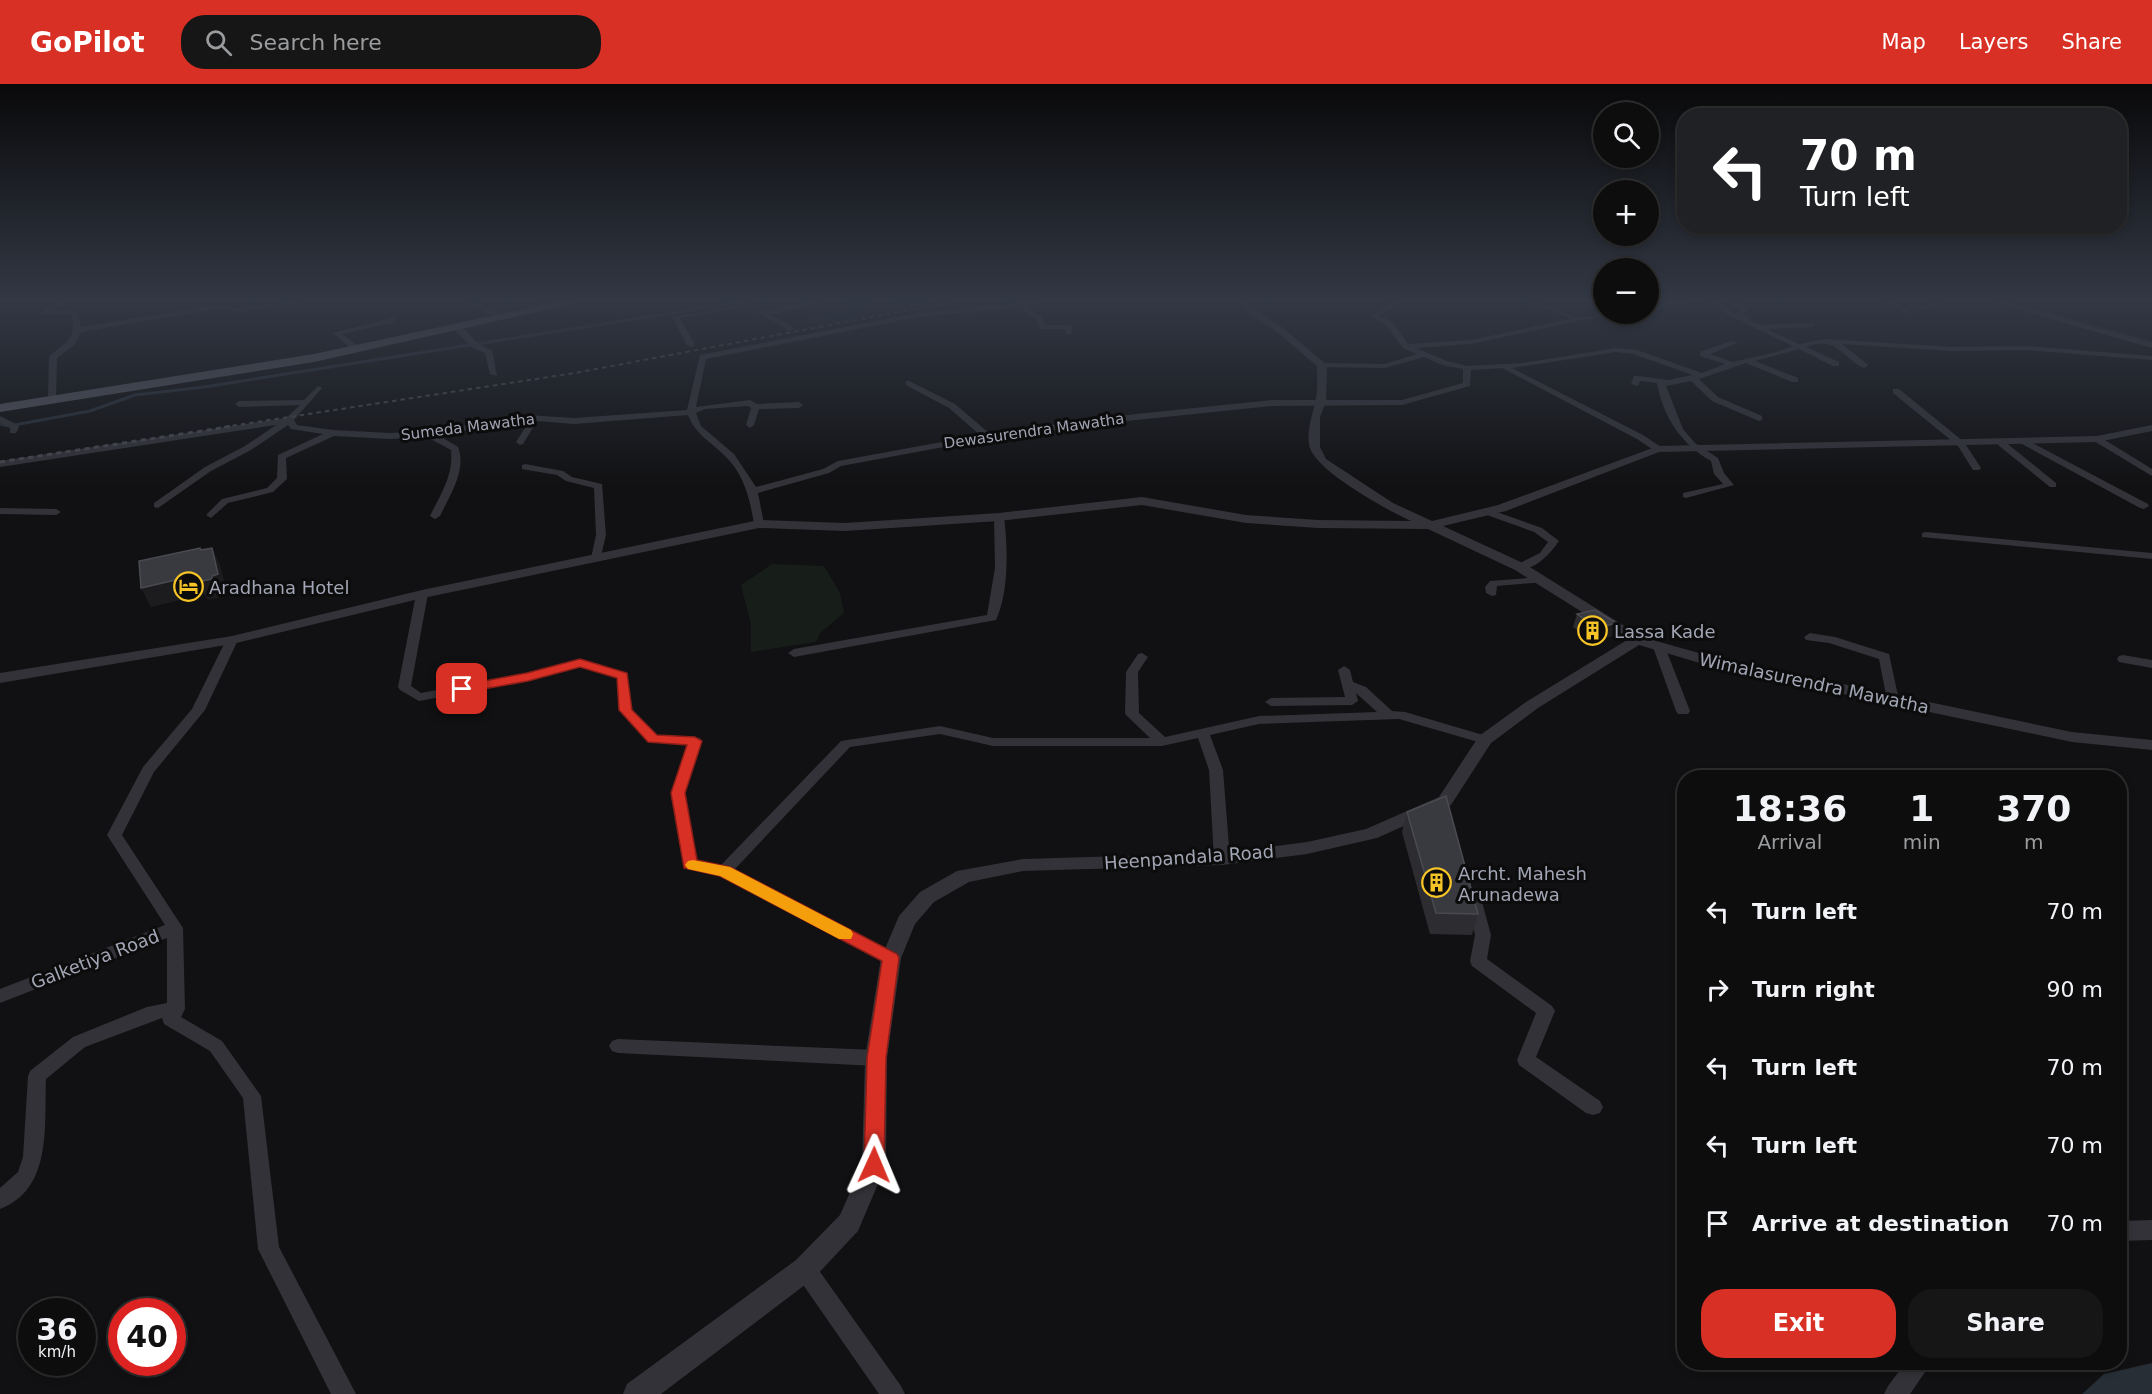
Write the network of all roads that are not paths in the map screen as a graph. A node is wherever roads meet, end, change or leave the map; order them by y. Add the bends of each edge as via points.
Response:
1 (53, 362) edge
2 (276, 362) edge
3 (491, 362) edge
4 (702, 362) edge
5 (1320, 362) edge
6 (1398, 362) edge
7 (1443, 362) edge
8 (1541, 362) edge
9 (1660, 362) edge
10 (1727, 362) edge
11 (1741, 362) edge
12 (1750, 362) edge
13 (1832, 362) edge
14 (1859, 362) edge
15 (1732, 364) junction
16 (1836, 364) dead end
17 (1323, 365) junction
18 (1864, 366) dead end
19 (1467, 368) junction
20 (1504, 368) junction
21 (494, 374) dead end
22 (1697, 377) junction
23 (1795, 380) dead end
24 (1666, 381) junction
25 (909, 384) dead end
26 (1635, 384) dead end
27 (318, 388) dead end
28 (1896, 391) dead end
29 (52, 399) junction
30 (307, 402) junction
31 (1321, 402) junction
32 (239, 404) dead end
33 (799, 405) dead end
34 (755, 407) junction
35 (0, 408) edge
36 (691, 412) junction
37 (527, 418) junction
38 (1759, 418) dead end
39 (0, 419) edge
40 (289, 420) junction
41 (750, 425) dead end
42 (13, 428) dead end
43 (2152, 428) edge
44 (333, 433) junction
45 (429, 434) junction
46 (987, 436) junction
47 (2097, 439) junction
48 (520, 442) dead end
49 (2025, 442) junction
50 (2001, 443) junction
51 (1961, 444) junction
52 (1694, 448) junction
53 (1658, 449) junction
54 (0, 464) edge
55 (525, 467) dead end
56 (1976, 468) dead end
57 (2152, 473) edge
58 (2053, 485) dead end
59 (753, 491) junction
60 (1686, 495) dead end
61 (158, 505) dead end
62 (2144, 506) dead end
63 (0, 511) edge
64 (1488, 512) junction
65 (56, 513) dead end
66 (211, 515) dead end
67 (435, 516) dead end
68 (999, 517) junction
69 (759, 524) junction
70 (1433, 525) junction
71 (1926, 535) dead end
72 (2152, 556) edge
73 (596, 558) junction
74 (1520, 567) junction
75 (1540, 580) junction
76 (1492, 592) dead end
77 (422, 594) junction
78 (1810, 637) dead end
79 (232, 640) junction
80 (1637, 640) junction
81 (1659, 647) junction
82 (794, 652) dead end
83 (1142, 657) dead end
84 (2123, 659) dead end
85 (2152, 664) edge
86 (0, 678) edge
87 (1893, 700) junction
88 (1271, 702) dead end
89 (1683, 711) dead end
90 (1389, 716) junction
91 (1203, 733) junction
92 (1485, 740) junction
93 (1162, 742) junction
94 (2152, 746) edge
95 (1222, 859) junction
96 (724, 871) junction
97 (1468, 881) edge
98 (175, 928) junction
99 (891, 958) junction
100 (0, 996) edge
101 (176, 1009) junction
102 (618, 1046) dead end
103 (876, 1058) junction
104 (1593, 1107) dead end
105 (0, 1200) edge
106 (2152, 1230) edge
107 (2127, 1232) edge
108 (805, 1269) junction
109 (1914, 1370) edge
110 (344, 1394) edge
111 (637, 1394) edge
112 (893, 1394) edge
113 (1896, 1394) edge

1 - 29 street
2 - 29 main road
3 - 21 street
4 - 36 street
5 - 17 street
6 - 17 street via 1385,366
7 - 19 street
8 - 20 street
9 - 22 street
10 - 15 street
11 - 15 street
12 - 23 street
13 - 16 street
14 - 18 street
15 - 22 street
17 - 31 street, Wimalasurendra Mawatha
19 - 20 street
19 - 31 street, Dewasurendra Mawatha via 1467,384 1402,402
20 - 53 street
22 - 24 street
22 - 38 street via 1715,399
24 - 26 street via 1637,378
24 - 52 street via 1661,384 1677,430
25 - 46 street via 952,406
27 - 30 street
28 - 51 street
29 - 35 main road
30 - 32 street
30 - 40 street
31 - 46 street, Dewasurendra Mawatha via 1226,407
31 - 70 street, Wimalasurendra Mawatha via 1315,417 1314,447 1322,461 1389,506
33 - 34 street, Sumeda Mawatha
34 - 36 street, Sumeda Mawatha via 750,403 704,406
34 - 41 street
36 - 37 street, Sumeda Mawatha via 574,421
36 - 59 street via 697,427 731,456
37 - 45 street, Sumeda Mawatha
37 - 48 street via 533,423
39 - 42 street
40 - 44 street, Sumeda Mawatha via 294,427
40 - 54 street
40 - 61 street
43 - 47 street
44 - 45 street, Sumeda Mawatha
44 - 66 street via 281,457 282,479 270,490 225,501
45 - 67 street via 455,449 458,458
46 - 59 street, Dewasurendra Mawatha via 838,464 826,471
47 - 49 street
47 - 57 street
49 - 50 street
49 - 62 street
50 - 51 street
50 - 58 street
51 - 52 street
51 - 56 street
52 - 53 street
52 - 60 street via 1715,460 1719,474 1729,485
53 - 64 street
55 - 73 street via 599,486 601,536
59 - 69 street
63 - 65 street
64 - 70 street
64 - 74 street via 1538,530 1554,541 1544,555
68 - 69 street via 845,527
68 - 70 street via 1142,501 1246,519
68 - 82 street via 1003,545 1001,576 992,618
69 - 73 street
70 - 74 street, Wimalasurendra Mawatha
71 - 72 street
73 - 77 street
74 - 75 street, Wimalasurendra Mawatha
75 - 76 street via 1494,583
75 - 80 street, Wimalasurendra Mawatha
77 - 79 street
77 - 96 street via 404,687 418,697 528,677 580,663 623,676 626,710 653,739 695,741 678,793 690,864
78 - 87 street via 1885,657
79 - 86 street
79 - 98 street, Galketiya Road via 198,710 148,770 114,835
80 - 81 street, Wimalasurendra Mawatha
80 - 92 street, Heenpandala Road via 1532,705
81 - 87 street, Wimalasurendra Mawatha
81 - 89 street
83 - 93 street via 1132,672 1132,714
84 - 85 street
87 - 94 street, Wimalasurendra Mawatha via 2072,738
88 - 90 street via 1352,701 1346,677
90 - 91 street via 1259,720
90 - 92 street via 1400,715
91 - 93 street
91 - 95 street via 1216,770
92 - 95 street, Heenpandala Road via 1448,810 1371,834 1307,848
93 - 96 street via 993,742 940,730 846,744
95 - 99 street, Heenpandala Road via 1023,865 964,876 927,897 906,921
96 - 99 street
97 - 104 street via 1483,935 1478,961 1546,1011 1526,1060
98 - 100 street, Galketiya Road
98 - 101 street
99 - 103 street, Heenpandala Road
101 - 105 street via 153,1012 79,1042 37,1076 32,1155 25,1178
101 - 110 street via 170,1019 216,1046 252,1096 269,1248
102 - 103 street
103 - 108 street, Heenpandala Road via 874,1165 849,1223
106 - 107 street
108 - 111 street, Heenpandala Road
108 - 112 street
109 - 113 street

